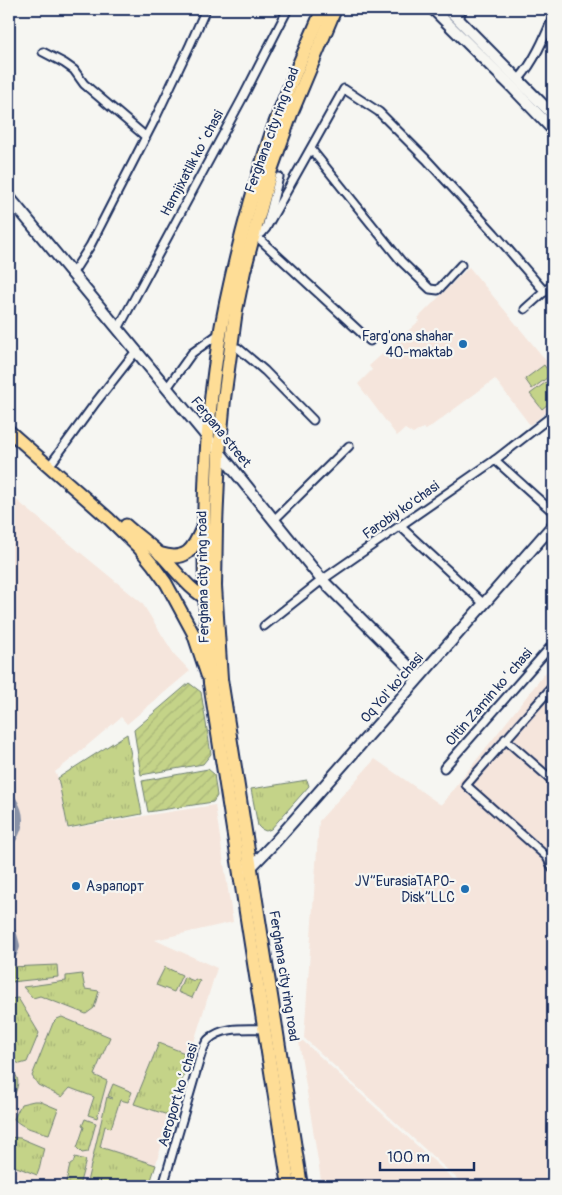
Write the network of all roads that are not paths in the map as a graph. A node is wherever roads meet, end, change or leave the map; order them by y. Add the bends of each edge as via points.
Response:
1 (206, 9) edge
2 (288, 9) edge
3 (323, 9) edge
4 (335, 9) edge
5 (432, 9) edge
6 (448, 9) edge
7 (462, 9) edge
8 (553, 17) edge
9 (459, 20) junction
10 (43, 52) dead end
11 (519, 79) junction
12 (553, 116) edge
13 (553, 130) edge
14 (145, 136) junction
15 (311, 149) junction
16 (279, 177) dead end
17 (9, 197) edge
18 (266, 228) junction
19 (254, 234) junction
20 (462, 264) dead end
21 (72, 274) junction
22 (553, 284) edge
23 (545, 292) junction
24 (526, 308) dead end
25 (118, 329) junction
26 (221, 333) junction
27 (370, 341) dead end
28 (230, 348) junction
29 (136, 351) junction
30 (166, 388) junction
31 (553, 415) edge
32 (313, 420) dead end
33 (9, 422) edge
34 (9, 431) edge
35 (208, 438) junction
36 (350, 446) dead end
37 (219, 453) junction
38 (495, 460) junction
39 (54, 461) junction
40 (553, 512) edge
41 (274, 520) junction
42 (204, 524) junction
43 (553, 525) edge
44 (400, 526) junction
45 (160, 554) junction
46 (322, 580) junction
47 (211, 601) junction
48 (484, 604) junction
49 (264, 626) dead end
50 (553, 644) edge
51 (419, 678) junction
52 (210, 683) junction
53 (553, 686) edge
54 (505, 739) junction
55 (444, 768) dead end
56 (553, 781) edge
57 (553, 869) edge
58 (245, 870) junction
59 (265, 1029) junction
60 (163, 1186) edge
61 (289, 1186) edge
62 (301, 1186) edge

1 - 14 street
2 - 25 street, Hamjixatlik koʻchasi
3 - 26 highway, Ferghana city ring road via 281,108 261,166
4 - 19 highway, Ferghana city ring road via 282,138
5 - 13 street
6 - 9 street
7 - 9 street
8 - 11 street via 534,58
9 - 11 street
10 - 14 street via 74,70 84,84
11 - 12 street
14 - 21 street via 90,246
15 - 18 street
15 - 20 street via 400,262 430,289 438,290
15 - 23 street via 344,88 379,112 426,159
16 - 18 street
17 - 21 street, Fergana street
18 - 19 street via 262,233
19 - 27 street
19 - 28 highway, Ferghana city ring road
21 - 25 street, Fergana street
22 - 23 street
23 - 24 street
25 - 29 street, Fergana street
26 - 30 street via 192,353
26 - 35 highway, Ferghana city ring road
28 - 32 street via 238,348
28 - 37 highway, Ferghana city ring road
29 - 30 street, Fergana street
29 - 39 street
30 - 35 street, Fergana street
31 - 38 street, Farobiy ko'chasi
33 - 39 main road
34 - 52 main road via 109,519 153,565 193,633
35 - 37 street, Fergana street
35 - 42 highway, Ferghana city ring road
36 - 41 street
37 - 41 street, Fergana street
37 - 47 highway, Ferghana city ring road via 215,586
38 - 40 street
38 - 44 street, Farobiy ko'chasi
39 - 45 main road
41 - 46 street, Fergana street
42 - 45 highway via 189,552 169,557
42 - 47 highway, Ferghana city ring road
43 - 48 street, Oq Yol' ko'chasi
44 - 46 street, Farobiy ko'chasi
44 - 48 street
45 - 47 main road via 185,581
46 - 49 street, Farobiy ko'chasi
46 - 51 street, Fergana street
47 - 52 highway, Ferghana city ring road
47 - 58 highway, Ferghana city ring road
48 - 51 street, Oq Yol' ko'chasi
50 - 55 street, Oltin Zamin koʻchasi
51 - 58 street, Oq Yol' ko'chasi via 281,836
52 - 58 highway, Ferghana city ring road
53 - 54 street
54 - 56 street
54 - 57 street via 466,784 547,857
58 - 59 highway, Ferghana city ring road via 246,916
58 - 62 highway, Ferghana city ring road
59 - 60 street, Aeroport koʻchasi via 225,1031 207,1041
59 - 61 highway, Ferghana city ring road

